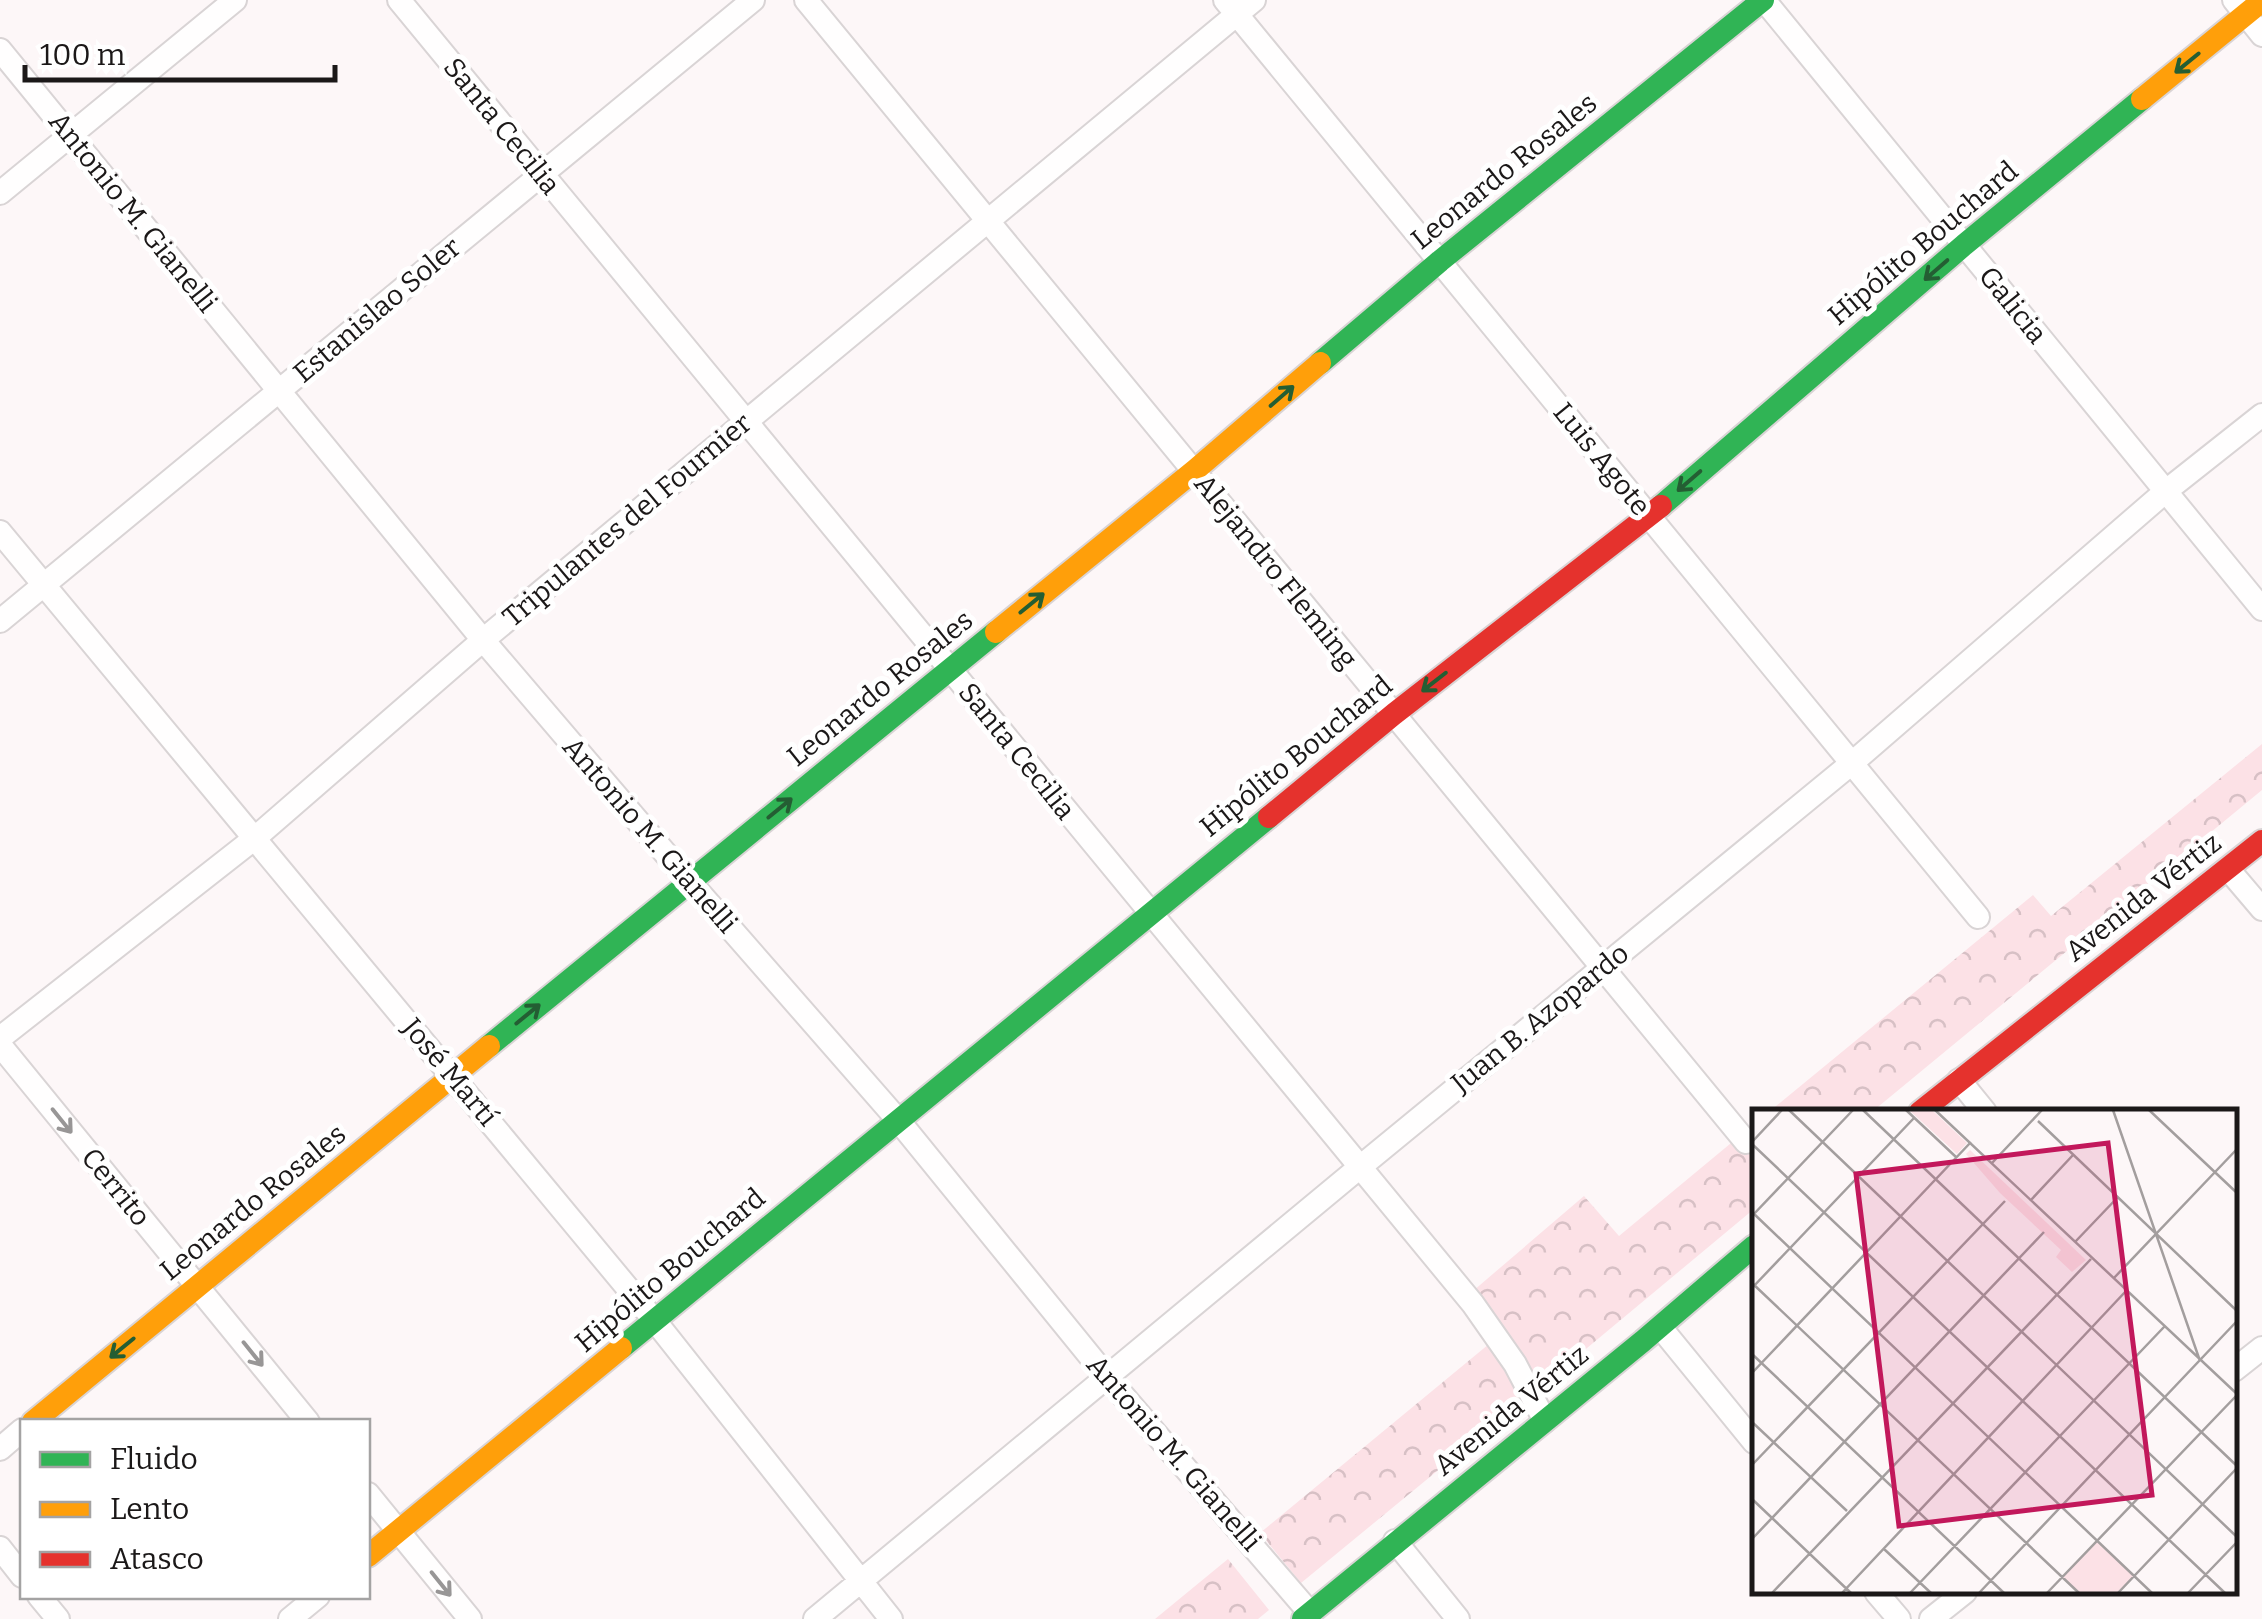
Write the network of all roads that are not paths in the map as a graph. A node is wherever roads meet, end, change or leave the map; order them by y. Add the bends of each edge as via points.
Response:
1 (235, 0) edge
2 (399, 0) edge
3 (754, 0) edge
4 (806, 0) edge
5 (1764, 0) edge
6 (1239, 5) edge
7 (2247, 5) edge
8 (2262, 34) edge
9 (0, 50) edge
10 (70, 135) junction
11 (542, 174) junction
12 (0, 193) edge
13 (987, 220) junction
14 (1964, 246) junction
15 (1440, 261) junction
16 (279, 391) junction
17 (2262, 415) edge
18 (745, 421) junction
19 (1194, 471) junction
20 (2166, 492) junction
21 (1649, 516) junction
22 (0, 532) edge
23 (44, 584) junction
24 (2262, 609) edge
25 (0, 621) edge
26 (483, 640) junction
27 (950, 670) junction
28 (1394, 714) junction
29 (1852, 764) junction
30 (255, 838) junction
31 (2262, 841) edge
32 (2228, 869) junction
33 (689, 882) junction
34 (2262, 909) edge
35 (1151, 914) junction
36 (1978, 918) dead end
37 (1602, 966) junction
38 (0, 1042) edge
39 (453, 1076) junction
40 (1959, 1080) junction
41 (1924, 1109) edge
42 (1983, 1109) edge
43 (898, 1120) junction
44 (1746, 1142) dead end
45 (1360, 1166) junction
46 (1752, 1248) edge
47 (198, 1286) junction
48 (655, 1321) junction
49 (1661, 1328) junction
50 (2262, 1348) edge
51 (2237, 1368) edge
52 (1107, 1377) junction
53 (38, 1419) edge
54 (306, 1419) edge
55 (1544, 1421) junction
56 (20, 1432) edge
57 (1752, 1440) edge
58 (0, 1449) edge
59 (370, 1496) edge
60 (398, 1531) junction
61 (1395, 1541) junction
62 (0, 1548) edge
63 (370, 1554) edge
64 (20, 1573) edge
65 (862, 1583) junction
66 (1878, 1594) edge
67 (1962, 1594) edge
68 (41, 1599) edge
69 (314, 1599) edge
70 (1306, 1616) edge
71 (58, 1619) edge
72 (290, 1619) edge
73 (470, 1619) edge
74 (815, 1619) edge
75 (890, 1619) edge
76 (1458, 1619) edge
77 (1899, 1619) edge
78 (1931, 1619) edge

1 - 10 street
2 - 11 street, Santa Cecilia
3 - 11 street, Estanislao Soler
4 - 13 street, Alejandro Fleming
5 - 14 street, Galicia
5 - 15 street, Leonardo Rosales
6 - 13 street, Tripulantes del Fournier
6 - 15 street, Luis Agote
7 - 8 street
7 -> 14 street, Hipólito Bouchard
9 - 10 street, Antonio M. Gianelli
10 - 12 street
10 - 16 street, Antonio M. Gianelli
11 - 16 street, Estanislao Soler
11 - 18 street, Santa Cecilia
13 - 18 street, Tripulantes del Fournier
13 - 19 street, Alejandro Fleming
14 - 20 street, Galicia
14 -> 21 street, Hipólito Bouchard
19 -> 15 street, Leonardo Rosales
15 - 21 street, Luis Agote
16 - 23 street, Estanislao Soler
16 - 26 street, Antonio M. Gianelli
17 - 20 street, Juan B. Azopardo
18 - 26 street, Tripulantes del Fournier
18 - 27 street, Santa Cecilia
27 -> 19 street, Leonardo Rosales
19 - 28 street, Alejandro Fleming
20 - 24 street, Galicia
20 - 29 street, Juan B. Azopardo
21 -> 28 street, Hipólito Bouchard
21 - 29 street, Luis Agote
22 - 23 street, José Martí
23 - 25 street, Estanislao Soler
23 - 30 street, José Martí
26 - 30 street, Tripulantes del Fournier
26 - 33 street, Antonio M. Gianelli
33 -> 27 street, Leonardo Rosales
27 - 35 street, Santa Cecilia
28 - 35 street, Hipólito Bouchard
28 - 37 street, Alejandro Fleming
29 - 36 street, Luis Agote
29 - 37 street, Juan B. Azopardo
30 - 38 street, Tripulantes del Fournier
30 - 39 street, José Martí
31 - 32 street, Avenida Vértiz
32 - 34 street
32 - 40 street, Avenida Vértiz
39 -> 33 street, Leonardo Rosales
33 - 43 street, Antonio M. Gianelli
35 - 43 street, Hipólito Bouchard
35 - 45 street, Santa Cecilia
37 - 44 street, Alejandro Fleming
37 - 45 street, Juan B. Azopardo
38 -> 47 street, Cerrito
39 - 47 street, Leonardo Rosales
39 - 48 street, José Martí
40 - 41 street, Avenida Vértiz
40 - 42 street
43 - 48 street, Hipólito Bouchard
43 - 52 street, Antonio M. Gianelli
45 - 52 street, Juan B. Azopardo
45 - 55 street, Santa Cecilia via 1473,1304
46 - 49 street, Avenida Vértiz
47 -> 53 street, Leonardo Rosales
47 -> 54 street, Cerrito
48 - 60 street, Hipólito Bouchard
48 - 65 street, José Martí
49 - 55 street, Avenida Vértiz
49 - 57 street
50 - 51 street
52 - 65 street, Juan B. Azopardo
52 - 70 street, Antonio M. Gianelli
55 - 61 street, Avenida Vértiz
56 - 58 street
59 - 60 street
60 - 63 street, Hipólito Bouchard
60 -> 73 street
61 - 70 street, Avenida Vértiz
61 - 76 street
62 - 64 street
65 - 74 street, Juan B. Azopardo
65 - 75 street, José Martí
66 - 77 street
67 - 78 street
68 - 71 street
69 - 72 street

